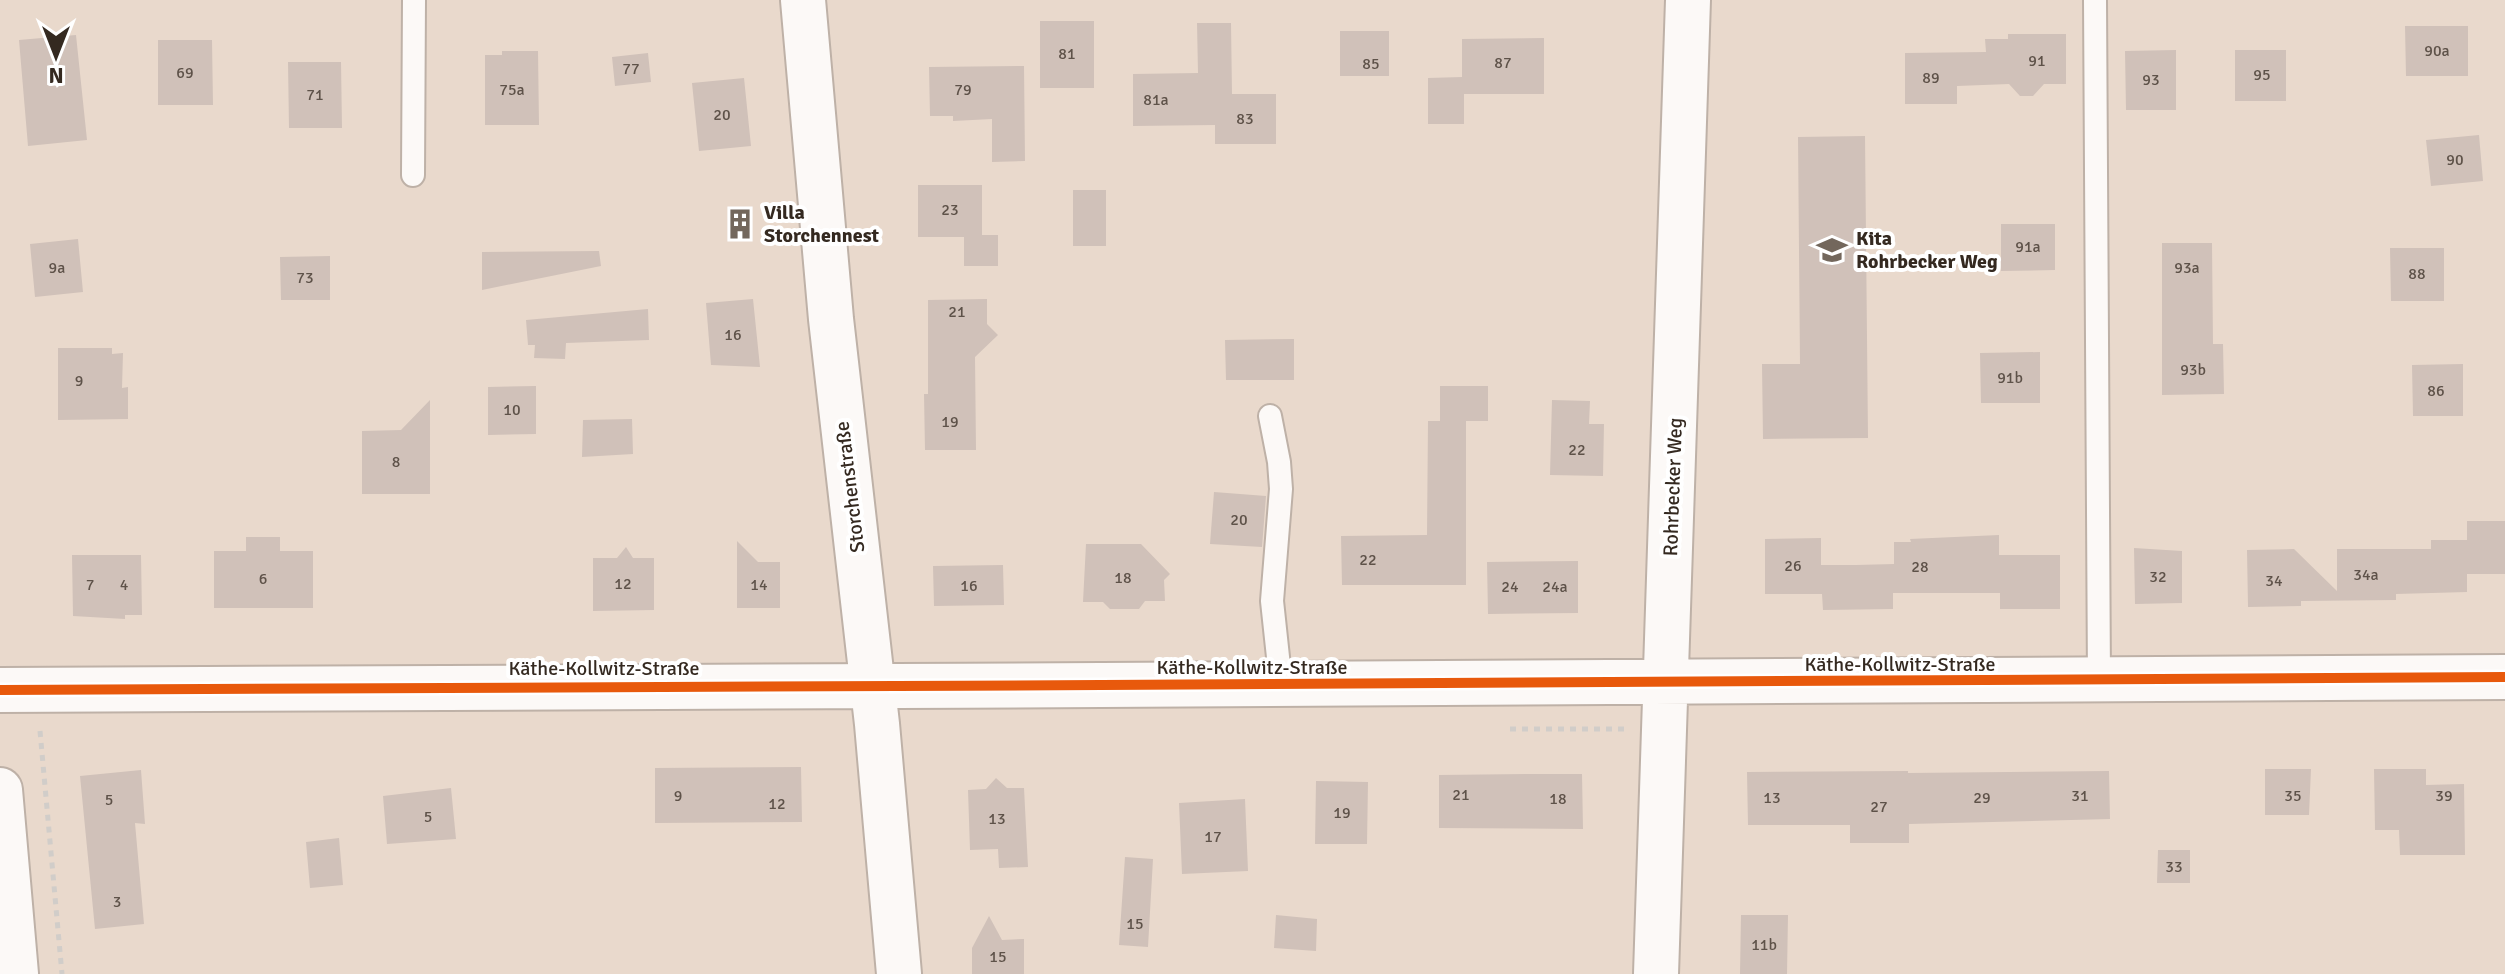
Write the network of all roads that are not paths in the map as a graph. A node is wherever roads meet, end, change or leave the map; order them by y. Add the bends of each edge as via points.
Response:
1 (414, 0) edge
2 (803, 0) edge
3 (1688, 0) edge
4 (2095, 0) edge
5 (413, 175) dead end
6 (1270, 416) dead end
7 (2505, 677) edge
8 (2099, 681) junction
9 (1667, 684) junction
10 (873, 685) junction
11 (1281, 685) junction
12 (0, 690) edge
13 (0, 790) edge
14 (16, 974) edge
15 (899, 974) edge
16 (1656, 974) edge

1 - 5 lane
2 - 10 street, Storchenstraße via 831,319
3 - 9 street, Rohrbecker Weg
4 - 8 lane
6 - 11 lane via 1281,489 1272,601
7 - 8 street, Käthe-Kollwitz-Straße
8 - 9 street, Käthe-Kollwitz-Straße
9 - 11 street, Käthe-Kollwitz-Straße
9 - 16 street, Rohrbecker Weg
10 - 11 street, Käthe-Kollwitz-Straße
10 - 12 street, Käthe-Kollwitz-Straße
10 - 15 street, Storchenstraße
13 - 14 street

